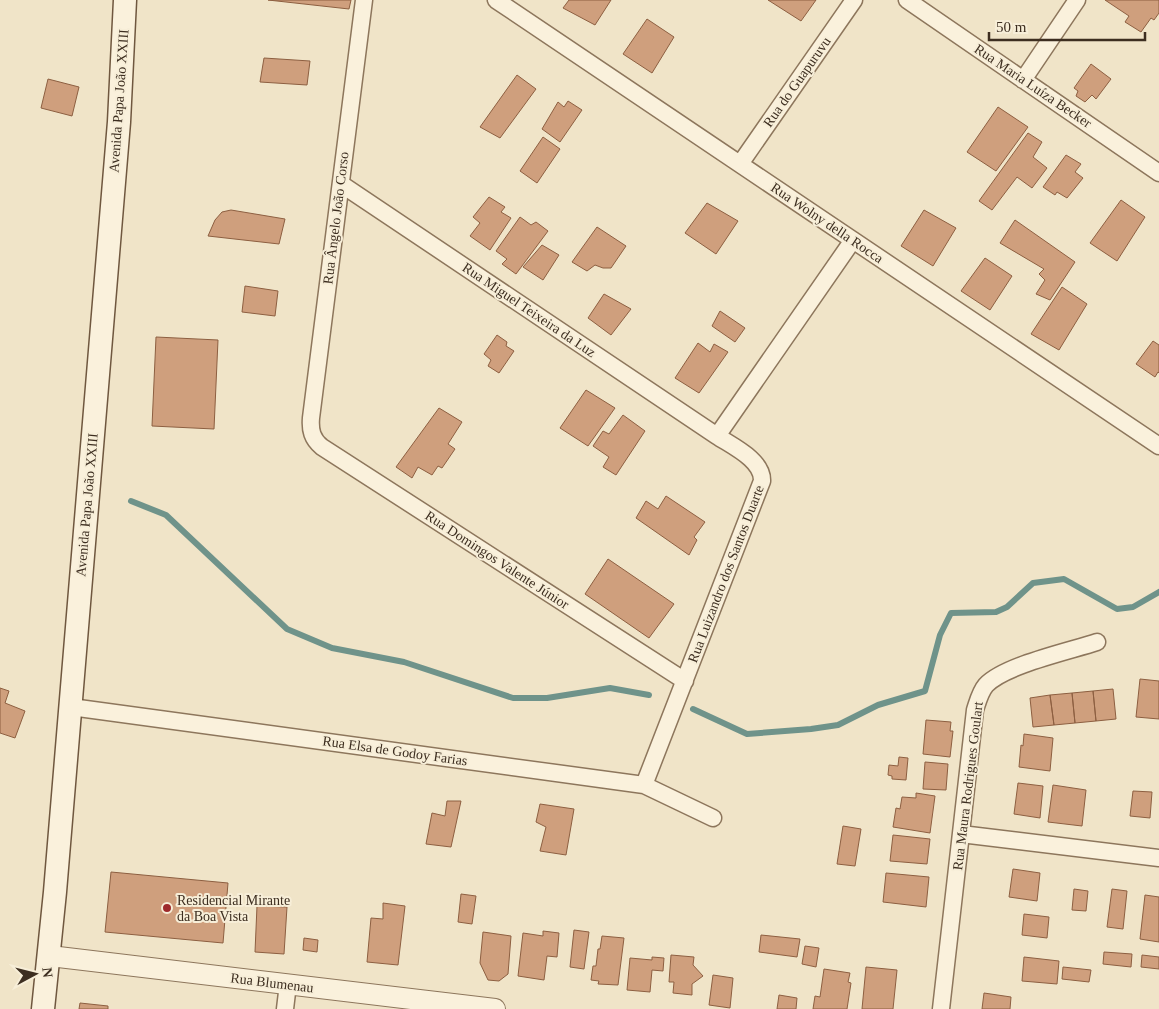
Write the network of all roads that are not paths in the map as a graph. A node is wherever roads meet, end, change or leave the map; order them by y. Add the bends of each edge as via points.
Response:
1 (126, 0) edge
2 (364, 0) edge
3 (496, 0) edge
4 (854, 0) edge
5 (907, 0) edge
6 (1069, 4) edge
7 (1023, 80) junction
8 (740, 164) junction
9 (1159, 173) edge
10 (341, 184) junction
11 (853, 240) junction
12 (312, 435) joint
13 (717, 436) junction
14 (1159, 446) edge
15 (1098, 642) dead end
16 (685, 681) junction
17 (70, 708) junction
18 (644, 785) junction
19 (713, 818) dead end
20 (961, 834) junction
21 (1159, 858) edge
22 (50, 956) junction
23 (288, 984) junction
24 (43, 1009) edge
25 (285, 1009) edge
26 (495, 1009) edge
27 (941, 1009) edge

1 - 17 main road, Avenida Papa João XXIII via 119,122
2 - 10 street, Rua Ângelo João Corso
3 - 8 street, Rua Wolny della Rocca
4 - 8 street, Rua do Guapuruvu
5 - 7 street, Rua Maria Luíza Becker
6 - 7 street
7 - 9 street, Rua Maria Luíza Becker
8 - 11 street, Rua Wolny della Rocca
10 - 12 street, Rua Ângelo João Corso via 310,418
10 - 13 street, Rua Miguel Teixeira da Luz
11 - 13 street
11 - 14 street, Rua Wolny della Rocca
12 - 16 street, Rua Domingos Valente Júnior via 322,448
13 - 16 street, Rua Luizandro dos Santos Duarte via 756,463 762,480
15 - 20 street, Rua Maura Rodrigues Goulart via 1012,669 985,686 975,710
16 - 18 street, Rua Luizandro dos Santos Duarte
17 - 18 street, Rua Elsa de Godoy Farias
17 - 22 main road, Avenida Papa João XXIII
18 - 19 street, Rua Elsa de Godoy Farias
20 - 21 street
20 - 27 street, Rua Maura Rodrigues Goulart
22 - 23 street, Rua Blumenau
22 - 24 main road, Avenida Papa João XXIII
23 - 25 street
23 - 26 street, Rua Blumenau

